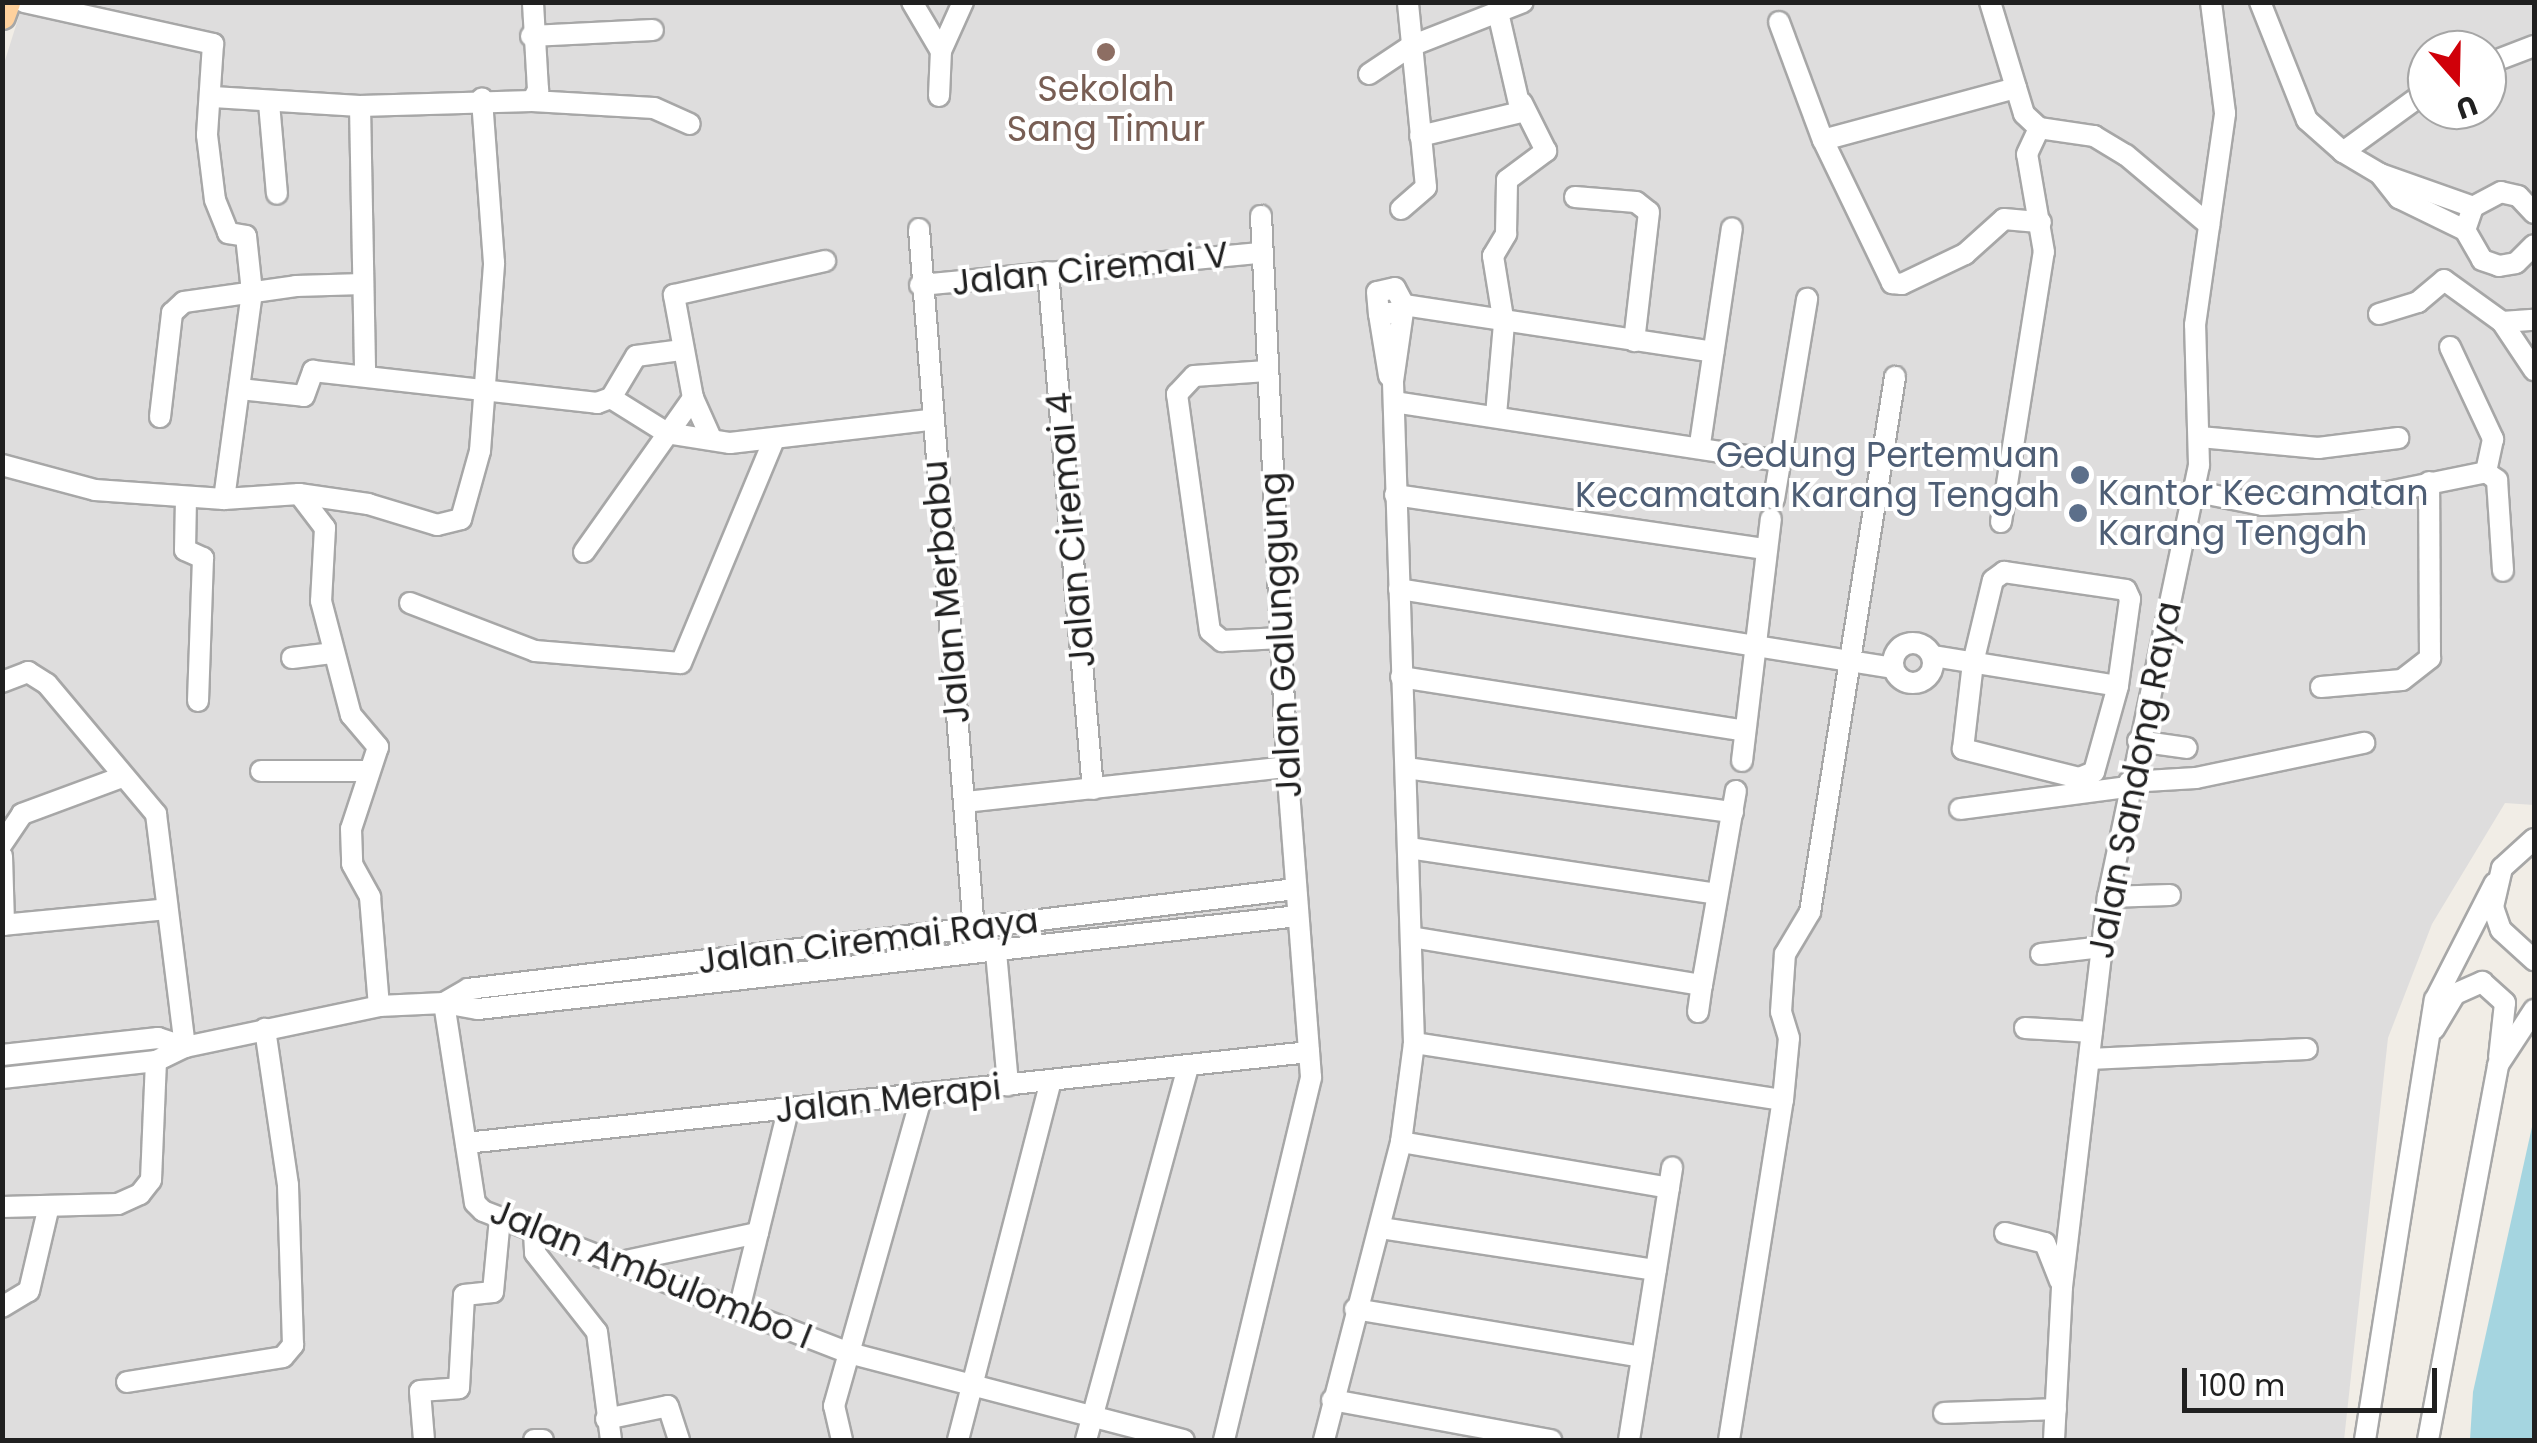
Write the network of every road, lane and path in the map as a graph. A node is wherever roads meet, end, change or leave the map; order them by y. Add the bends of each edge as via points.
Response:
1 (7, 2) edge
2 (24, 2) edge
3 (533, 2) edge
4 (912, 2) edge
5 (964, 2) edge
6 (1408, 2) edge
7 (1523, 2) edge
8 (1990, 2) edge
9 (2211, 2) edge
10 (2260, 2) edge
11 (2, 16) edge
12 (1498, 16) junction
13 (1779, 22) dead end
14 (652, 30) dead end
15 (531, 36) junction
16 (1410, 46) junction
17 (2534, 46) edge
18 (941, 50) junction
19 (2507, 56) edge
20 (1369, 74) dead end
21 (2016, 88) junction
22 (940, 96) dead end
23 (213, 97) junction
24 (482, 98) junction
25 (532, 101) junction
26 (268, 103) junction
27 (1522, 103) junction
28 (2407, 105) edge
29 (360, 106) junction
30 (690, 124) dead end
31 (2039, 128) junction
32 (1420, 136) junction
33 (1823, 140) junction
34 (2342, 152) junction
35 (2380, 174) junction
36 (277, 194) dead end
37 (1575, 198) dead end
38 (2472, 207) junction
39 (1401, 209) dead end
40 (2534, 213) edge
41 (1261, 216) dead end
42 (2041, 222) junction
43 (2209, 225) junction
44 (919, 228) dead end
45 (1732, 228) dead end
46 (2465, 230) junction
47 (2533, 251) edge
48 (1260, 252) junction
49 (825, 262) dead end
50 (1048, 272) junction
51 (363, 284) junction
52 (920, 285) junction
53 (252, 292) junction
54 (1807, 299) dead end
55 (2378, 314) dead end
56 (2534, 320) edge
57 (2502, 322) junction
58 (1504, 324) junction
59 (1634, 341) junction
60 (2450, 347) dead end
61 (681, 350) junction
62 (1713, 352) junction
63 (2534, 370) edge
64 (1266, 371) junction
65 (365, 373) junction
66 (1895, 377) dead end
67 (240, 389) junction
68 (1394, 391) junction
69 (484, 394) junction
70 (611, 398) junction
71 (693, 398) junction
72 (1496, 415) junction
73 (160, 417) dead end
74 (929, 420) junction
75 (667, 433) junction
76 (2200, 437) junction
77 (711, 438) junction
78 (2398, 438) dead end
79 (773, 442) junction
80 (1700, 444) junction
81 (1778, 461) junction
82 (2, 466) edge
83 (2486, 472) junction
84 (2430, 482) junction
85 (2192, 492) junction
86 (299, 494) junction
87 (1395, 495) junction
88 (186, 498) junction
89 (224, 499) junction
90 (2001, 522) dead end
91 (1767, 548) junction
92 (584, 552) dead end
93 (2502, 571) dead end
94 (1398, 589) junction
95 (410, 603) dead end
96 (1281, 638) junction
97 (1754, 646) junction
98 (332, 654) junction
99 (1932, 656) junction
100 (292, 658) dead end
101 (1850, 663) junction
102 (1973, 663) junction
103 (1892, 668) junction
104 (1401, 677) junction
105 (2, 682) edge
106 (2118, 686) junction
107 (2322, 687) dead end
108 (198, 701) dead end
109 (1744, 731) junction
110 (2138, 741) junction
111 (2364, 743) dead end
112 (2187, 748) dead end
113 (1742, 761) dead end
114 (1287, 766) junction
115 (1406, 768) junction
116 (261, 771) dead end
117 (369, 771) junction
118 (122, 777) junction
119 (2128, 784) junction
120 (1093, 789) junction
121 (965, 802) junction
122 (1960, 809) dead end
123 (2534, 840) edge
124 (2, 844) edge
125 (1409, 848) junction
126 (2, 856) edge
127 (2495, 883) junction
128 (1295, 889) junction
129 (1717, 894) junction
130 (2170, 895) dead end
131 (2108, 897) junction
132 (167, 908) junction
133 (1136, 909) junction
134 (1298, 916) junction
135 (3, 925) edge
136 (974, 929) junction
137 (1139, 934) junction
138 (1411, 938) junction
139 (2102, 948) junction
140 (789, 951) junction
141 (986, 953) junction
142 (2041, 954) dead end
143 (2534, 960) edge
144 (791, 973) junction
145 (1702, 985) junction
146 (444, 1003) junction
147 (379, 1006) junction
148 (2534, 1010) edge
149 (1698, 1012) dead end
150 (2025, 1028) dead end
151 (265, 1029) junction
152 (2092, 1032) junction
153 (1414, 1043) junction
154 (2425, 1044) junction
155 (185, 1048) junction
156 (2306, 1048) dead end
157 (1310, 1052) junction
158 (2, 1056) edge
159 (2089, 1059) junction
160 (156, 1061) junction
161 (2498, 1066) junction
162 (1188, 1067) junction
163 (2, 1078) edge
164 (1051, 1080) junction
165 (1008, 1085) junction
166 (922, 1095) junction
167 (1782, 1100) junction
168 (788, 1110) junction
169 (1402, 1142) junction
170 (466, 1143) junction
171 (49, 1206) junction
172 (2, 1207) edge
173 (500, 1218) junction
174 (1382, 1228) junction
175 (534, 1232) junction
176 (758, 1232) junction
177 (2004, 1234) dead end
178 (620, 1262) junction
179 (1656, 1270) junction
180 (2062, 1287) junction
181 (2, 1307) edge
182 (1355, 1309) junction
183 (739, 1310) junction
184 (848, 1352) junction
185 (1642, 1357) junction
186 (127, 1382) dead end
187 (972, 1382) junction
188 (1332, 1400) junction
189 (2056, 1410) junction
190 (1093, 1413) junction
191 (1944, 1413) dead end
192 (608, 1430) edge
193 (424, 1440) edge
194 (534, 1440) edge
195 (544, 1440) edge
196 (678, 1440) edge
197 (842, 1440) edge
198 (958, 1440) edge
199 (1086, 1440) edge
200 (1184, 1440) edge
201 (1224, 1440) edge
202 (1324, 1440) edge
203 (1551, 1440) edge
204 (1629, 1440) edge
205 (1729, 1440) edge
206 (2054, 1440) edge
207 (2365, 1440) edge
208 (2428, 1440) edge

1 - 11 main road
2 - 23 street via 213,44
3 - 15 street
4 - 18 street
5 - 18 street
6 - 16 street
7 - 12 street
8 - 21 street
9 - 43 street, Jalan Sandong Raya via 2224,113
10 - 34 street via 2307,120
12 - 16 street
12 - 27 street
13 - 33 street
14 - 15 street
15 - 25 street via 538,90
16 - 20 street
16 - 32 street
17 - 19 street
18 - 22 street
21 - 31 street via 2024,114
21 - 33 street
23 - 26 street
23 - 53 street via 207,135 215,200 228,233 246,236
24 - 25 street
24 - 29 street
24 - 69 street via 494,230
25 - 30 street via 654,108
26 - 29 street
26 - 36 street
27 - 32 street via 1515,115
27 - 58 street via 1546,151 1507,180 1506,234 1493,256
28 - 34 street
29 - 51 street
31 - 42 street via 2027,154
31 - 43 street via 2094,136
32 - 39 street via 1424,191
33 - 42 street via 1892,282 1902,284 1965,254 2004,220
34 - 35 street
35 - 38 street
35 - 46 street via 2399,198
37 - 59 street via 1636,202 1649,212
38 - 40 street via 2502,192 2518,196
38 - 46 street
41 - 48 street, Jalan Galunggung
42 - 90 street via 2044,252
43 - 76 street, Jalan Sandong Raya via 2195,325
44 - 52 street, Jalan Merbabu
45 - 62 street
46 - 47 street via 2482,260 2499,266
48 - 50 street, Jalan Ciremai V
48 - 64 street, Jalan Galunggung
49 - 61 street via 678,293 673,299
50 - 52 street, Jalan Ciremai V
50 - 120 street, Jalan Ciremai 4
51 - 53 street
51 - 65 street
52 - 74 street, Jalan Merbabu
53 - 67 street
53 - 73 street via 184,302 172,313
54 - 81 street
55 - 57 street via 2418,302 2444,280
56 - 57 street
57 - 63 street
58 - 59 street
58 - 68 street via 1395,310
58 - 72 street
59 - 62 street
60 - 83 street via 2493,439
61 - 70 street via 636,356
61 - 71 street
62 - 80 street
64 - 96 street, Jalan Galunggung
64 - 96 street via 1194,376 1177,394 1210,630 1222,641
65 - 67 street via 313,371 304,396
65 - 69 street
66 - 101 street
67 - 89 street
68 - 72 street
68 - 87 street
69 - 70 street via 597,403
69 - 86 street via 480,451 462,519 436,525 368,504
70 - 75 street
71 - 75 street
71 - 77 street
72 - 80 street
74 - 79 street
74 - 121 street, Jalan Merbabu
75 - 77 street
75 - 92 street
76 - 78 street via 2318,448
76 - 85 street, Jalan Sandong Raya
77 - 79 street
79 - 95 street via 680,663 535,651
80 - 81 street
81 - 91 street
82 - 88 street via 94,490
83 - 84 street
83 - 93 street via 2497,480
84 - 85 street via 2344,501 2262,504
84 - 107 street via 2430,658 2402,680
85 - 110 street, Jalan Sandong Raya
86 - 89 street
86 - 98 street via 325,528 321,602
87 - 91 street
87 - 94 street
88 - 89 street
88 - 108 street via 184,550 203,558
91 - 97 street
94 - 97 street
94 - 104 street
96 - 114 street, Jalan Galunggung
97 - 101 street
97 - 109 street
98 - 100 street
98 - 117 street via 351,715 378,747
99 - 102 street
99 - 103 street via 1913,642 1901,646
99 - 103 street via 1933,667 1919,683 1908,683
101 - 103 street
101 - 167 street via 1810,912 1786,954 1781,1012 1789,1038
102 - 106 street
102 - 106 street via 1964,750 2079,778 2094,772
102 - 106 street via 1993,580 2004,572 2126,590
104 - 109 street
104 - 115 street
105 - 118 street via 28,672 47,684
109 - 113 street
110 - 112 street
110 - 119 street, Jalan Sandong Raya
111 - 119 street via 2196,778
114 - 120 street
114 - 128 street, Jalan Galunggung
115 - 125 street
115 - 129 street via 1734,802
116 - 117 street
117 - 147 street via 351,829 352,864 370,897
118 - 124 street via 22,814
118 - 132 street via 156,814
119 - 122 street
119 - 131 street, Jalan Sandong Raya
120 - 121 street
121 - 136 street, Jalan Merbabu
123 - 127 street via 2512,854
125 - 129 street
125 - 138 street
126 - 135 street
127 - 143 street via 2500,930
127 - 154 street via 2448,965
128 - 133 street, Jalan Ciremai Raya
128 - 134 street, Jalan Galunggung
129 - 145 street
130 - 131 street
131 - 139 street, Jalan Sandong Raya
132 - 135 street
132 - 155 street
133 - 136 street, Jalan Ciremai Raya
133 - 137 street
134 - 137 street, Jalan Ciremai Raya
134 - 157 street, Jalan Galunggung
136 - 140 street, Jalan Ciremai Raya
136 - 141 street, Jalan Merbabu
137 - 141 street, Jalan Ciremai Raya
138 - 145 street
138 - 153 street
139 - 142 street
139 - 152 street, Jalan Sandong Raya
140 - 144 street
140 - 146 street, Jalan Ciremai Raya via 468,989
141 - 144 street, Jalan Ciremai Raya
141 - 165 street, Jalan Merbabu
144 - 146 street, Jalan Ciremai Raya via 478,1010
145 - 149 street
146 - 147 street, Jalan Ciremai Raya
146 - 170 street, Jalan Ambulombo I
147 - 151 street, Jalan Ciremai Raya
148 - 161 street
150 - 152 street
151 - 155 street, Jalan Ciremai Raya
151 - 186 street via 288,1185 294,1345 283,1357
152 - 159 street, Jalan Sandong Raya
153 - 167 street
153 - 169 street
154 - 161 street via 2455,994 2482,982 2505,1002
154 - 207 street
155 - 158 street, Jalan Ciremai Raya via 158,1038
155 - 160 street, Jalan Ciremai Raya
156 - 159 street
157 - 162 street, Jalan Merapi
157 - 201 street, Jalan Galunggung via 1311,1077
159 - 180 street, Jalan Sandong Raya
160 - 163 street, Jalan Ciremai Raya
160 - 171 street via 151,1180 118,1204
161 - 208 street
162 - 164 street, Jalan Merapi
162 - 190 street
164 - 165 street, Jalan Merapi
164 - 187 street
165 - 166 street, Jalan Merapi
166 - 168 street, Jalan Merapi
166 - 184 street
167 - 205 street
168 - 170 street, Jalan Merapi
168 - 176 street
169 - 174 street
169 - 179 street via 1670,1178
170 - 173 street, Jalan Ambulombo I via 475,1203
171 - 172 street
171 - 181 street via 29,1291
173 - 175 street, Jalan Ambulombo I
173 - 193 street via 493,1292 464,1296 460,1388 420,1391
174 - 179 street
174 - 182 street
175 - 178 street, Jalan Ambulombo I
175 - 192 street via 535,1253 597,1332
176 - 178 street
176 - 183 street
177 - 180 street via 2045,1243
178 - 183 street, Jalan Ambulombo I
179 - 185 street
180 - 189 street, Jalan Sandong Raya
182 - 185 street
182 - 188 street
183 - 184 street, Jalan Ambulombo I
184 - 187 street, Jalan Ambulombo I
184 - 197 street, Jalan Ambulombo I via 833,1411
185 - 204 street
187 - 190 street, Jalan Ambulombo I
187 - 198 street
188 - 202 street
188 - 203 street
189 - 191 street
189 - 206 street, Jalan Sandong Raya
190 - 199 street
190 - 200 street, Jalan Ambulombo I
192 - 196 street via 668,1406
194 - 195 street

